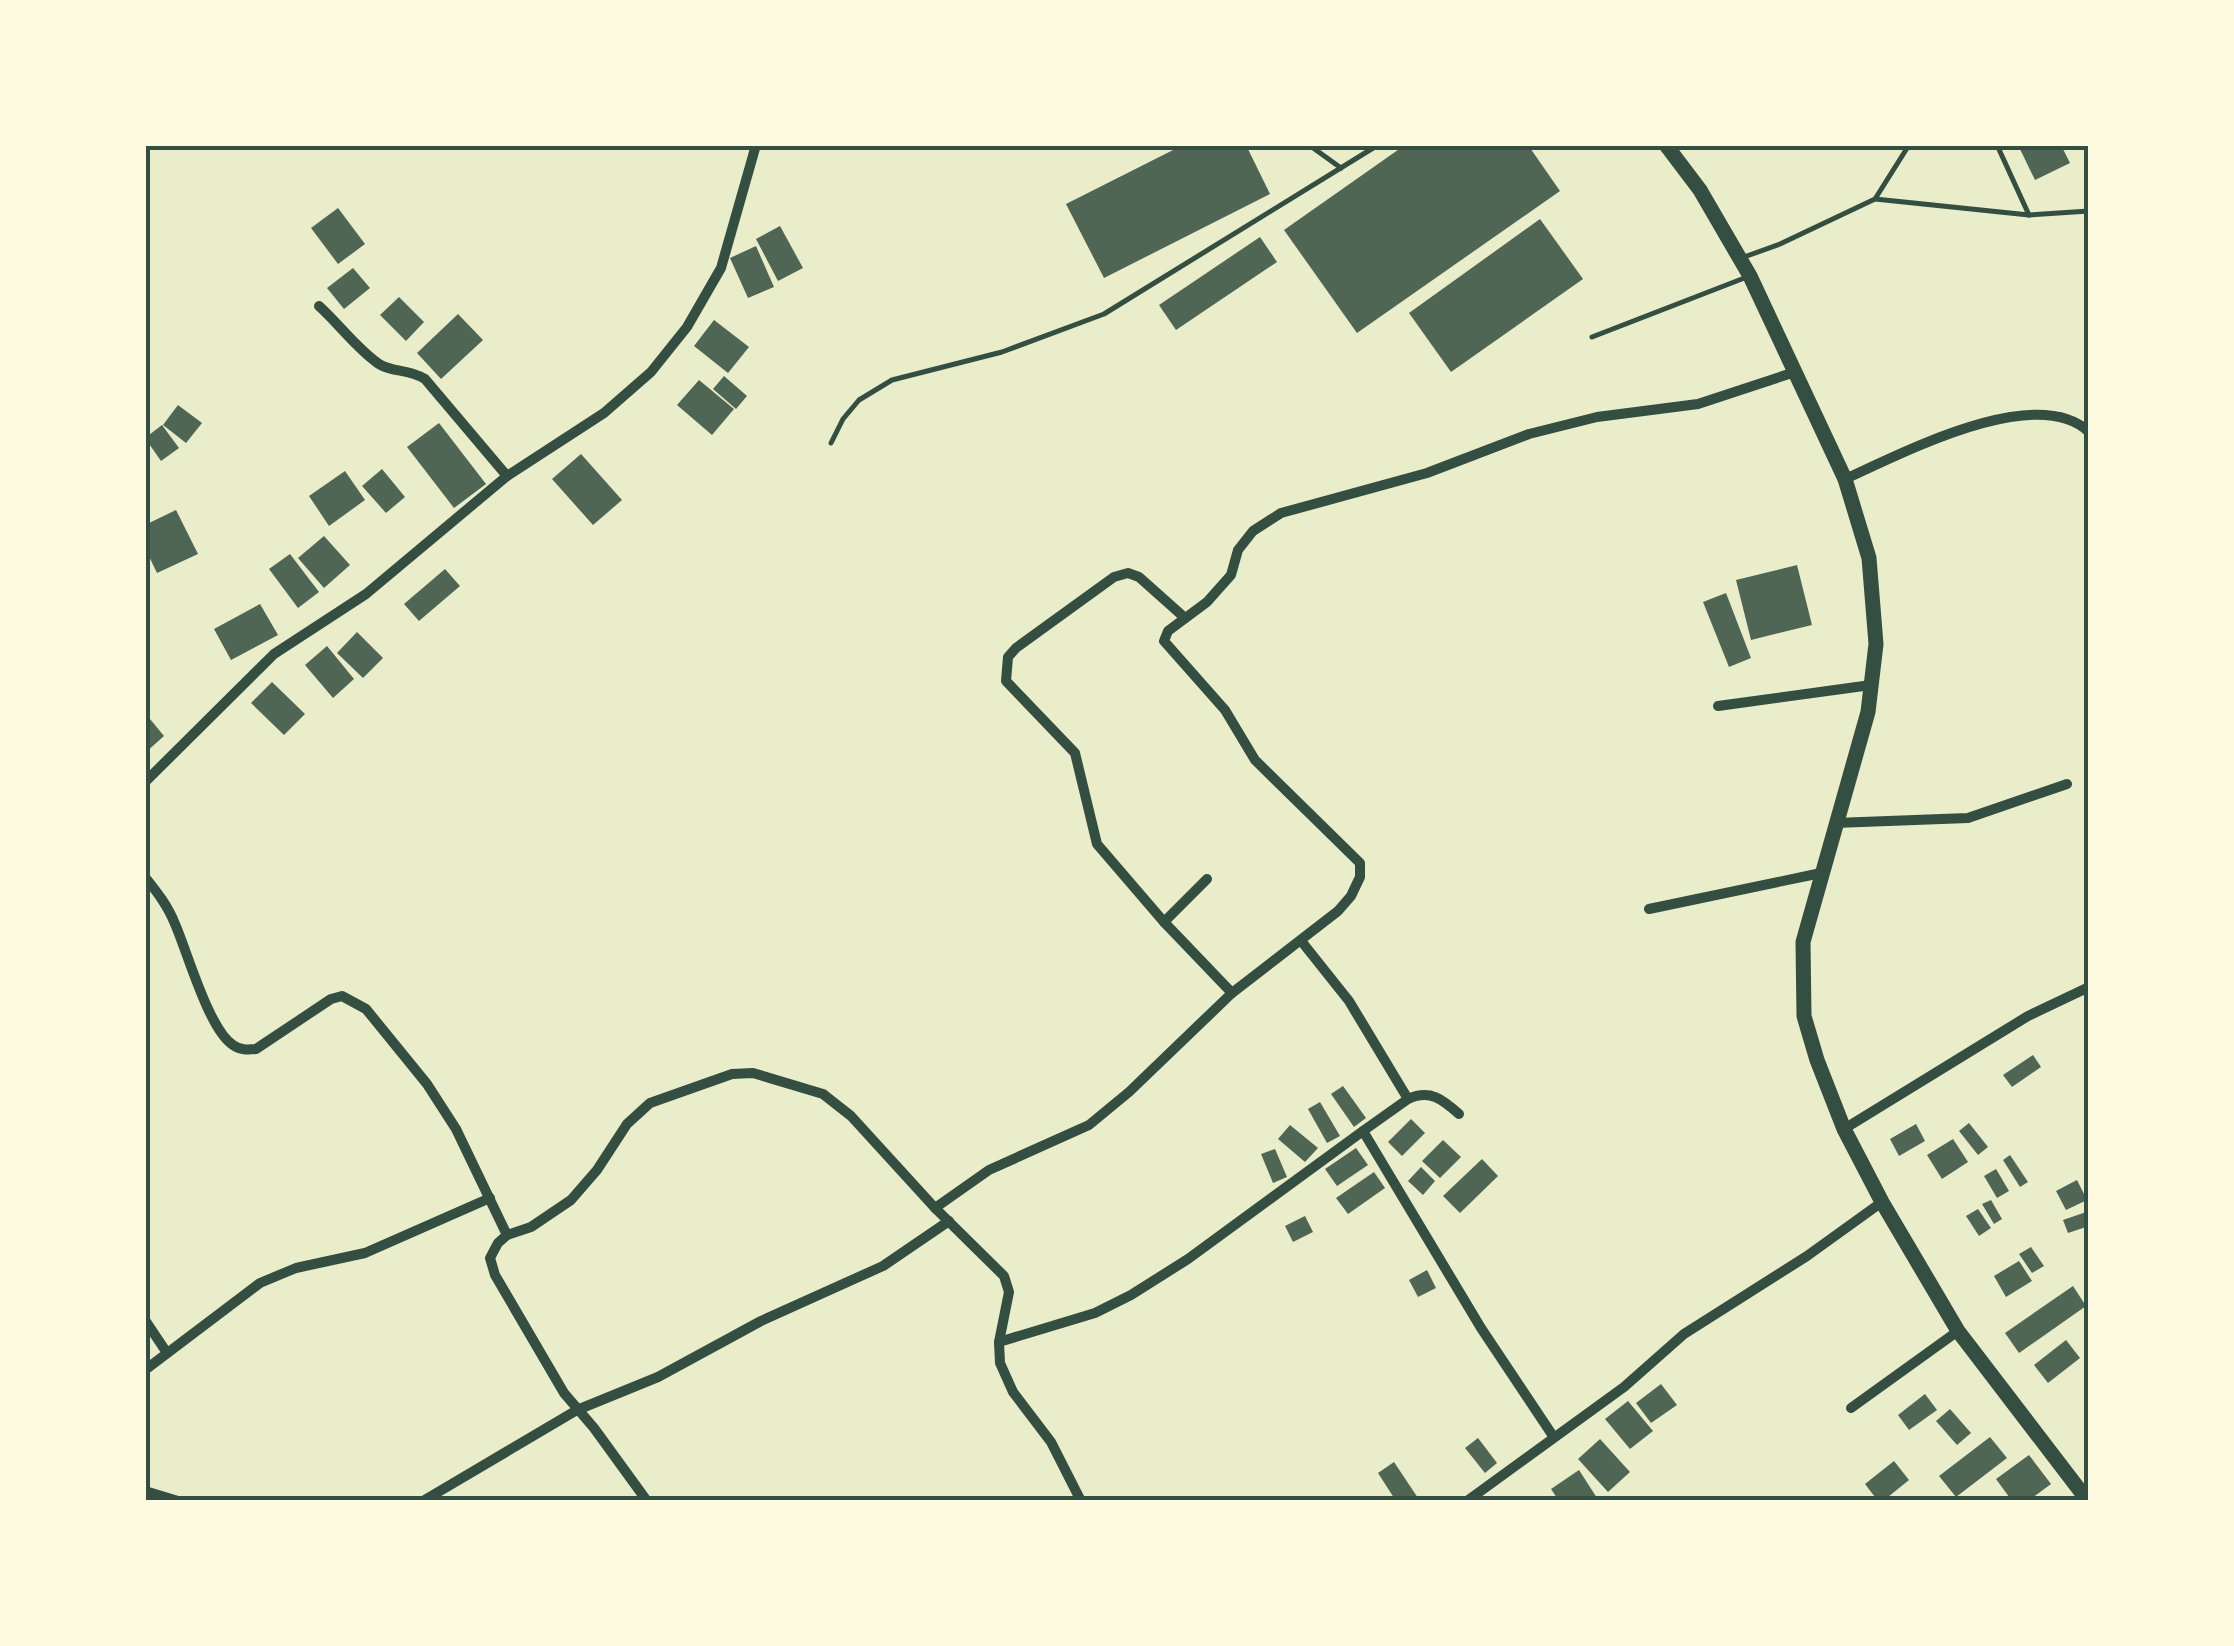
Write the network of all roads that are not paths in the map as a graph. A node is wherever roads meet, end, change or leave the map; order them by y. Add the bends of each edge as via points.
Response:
1 (756, 145) edge
2 (1309, 145) edge
3 (1378, 145) edge
4 (1666, 145) edge
5 (1908, 145) edge
6 (1996, 145) edge
7 (1341, 168) junction
8 (1875, 200) junction
9 (2089, 211) edge
10 (2030, 215) junction
11 (1740, 258) junction
12 (1750, 276) junction
13 (320, 306) dead end
14 (1592, 336) dead end
15 (1796, 372) junction
16 (2089, 432) edge
17 (832, 443) dead end
18 (507, 476) junction
19 (1845, 479) junction
20 (1185, 618) junction
21 (1871, 686) junction
22 (1718, 706) dead end
23 (145, 782) edge
24 (2067, 784) dead end
25 (1834, 823) junction
26 (1821, 873) junction
27 (145, 878) edge
28 (1207, 879) dead end
29 (1648, 909) dead end
30 (1164, 922) junction
31 (1302, 942) junction
32 (2089, 988) edge
33 (1232, 993) junction
34 (1408, 1099) junction
35 (1458, 1114) dead end
36 (1844, 1129) junction
37 (1363, 1132) junction
38 (490, 1198) junction
39 (1882, 1202) junction
40 (935, 1208) junction
41 (948, 1221) junction
42 (507, 1235) junction
43 (145, 1320) edge
44 (1958, 1331) junction
45 (999, 1342) junction
46 (167, 1353) junction
47 (145, 1370) edge
48 (1851, 1408) dead end
49 (577, 1410) junction
50 (1554, 1436) junction
51 (145, 1491) edge
52 (178, 1501) edge
53 (423, 1501) edge
54 (647, 1501) edge
55 (1081, 1501) edge
56 (1467, 1501) edge
57 (2088, 1501) edge

1 - 18 street via 720,268 687,327 604,413
2 - 7 lane
3 - 7 lane
4 - 11 main road
5 - 8 lane
6 - 10 lane
7 - 17 lane via 1104,314 1002,352 892,380 858,400
8 - 10 lane
8 - 11 lane
9 - 10 lane
11 - 12 main road
12 - 14 lane
12 - 15 main road
13 - 18 street via 376,362 425,379
15 - 19 main road
15 - 20 street via 1698,404 1529,434 1427,473 1282,513 1253,531 1238,550 1232,574
16 - 19 street via 2058,415 2006,418 1938,438
18 - 23 street via 366,594 274,654
19 - 21 main road via 1869,558 1876,644
20 - 30 street via 1128,573 1026,640 1005,669 1011,687 1076,753 1097,844
20 - 31 street via 1165,636 1169,649 1224,710 1256,760 1360,863 1351,896
21 - 22 street
21 - 25 main road
24 - 25 street via 1968,818
25 - 26 main road
26 - 29 street
26 - 36 main road via 1802,942 1804,1016
27 - 38 street via 174,921 186,959 233,1046 256,1049 331,1000 354,1000 427,1084
28 - 30 street
30 - 33 street
31 - 33 street
31 - 34 street via 1349,1001
32 - 36 street via 2028,1016
33 - 40 street via 1090,1125 989,1170
34 - 35 street via 1431,1094
34 - 37 street
36 - 39 main road
37 - 45 street via 1131,1295
37 - 50 street
38 - 42 street
38 - 46 street via 365,1253 260,1283
39 - 44 main road
39 - 50 street via 1684,1334
40 - 41 street
40 - 42 street via 823,1094 753,1073 732,1074 650,1103 570,1200 532,1227
41 - 45 street via 1008,1284
41 - 49 street via 865,1276
42 - 49 street via 490,1258 495,1275
43 - 46 street
44 - 48 street
44 - 57 main road
45 - 55 street via 1013,1392 1051,1442
46 - 47 street
49 - 53 street
49 - 54 street
50 - 56 street
51 - 52 street

